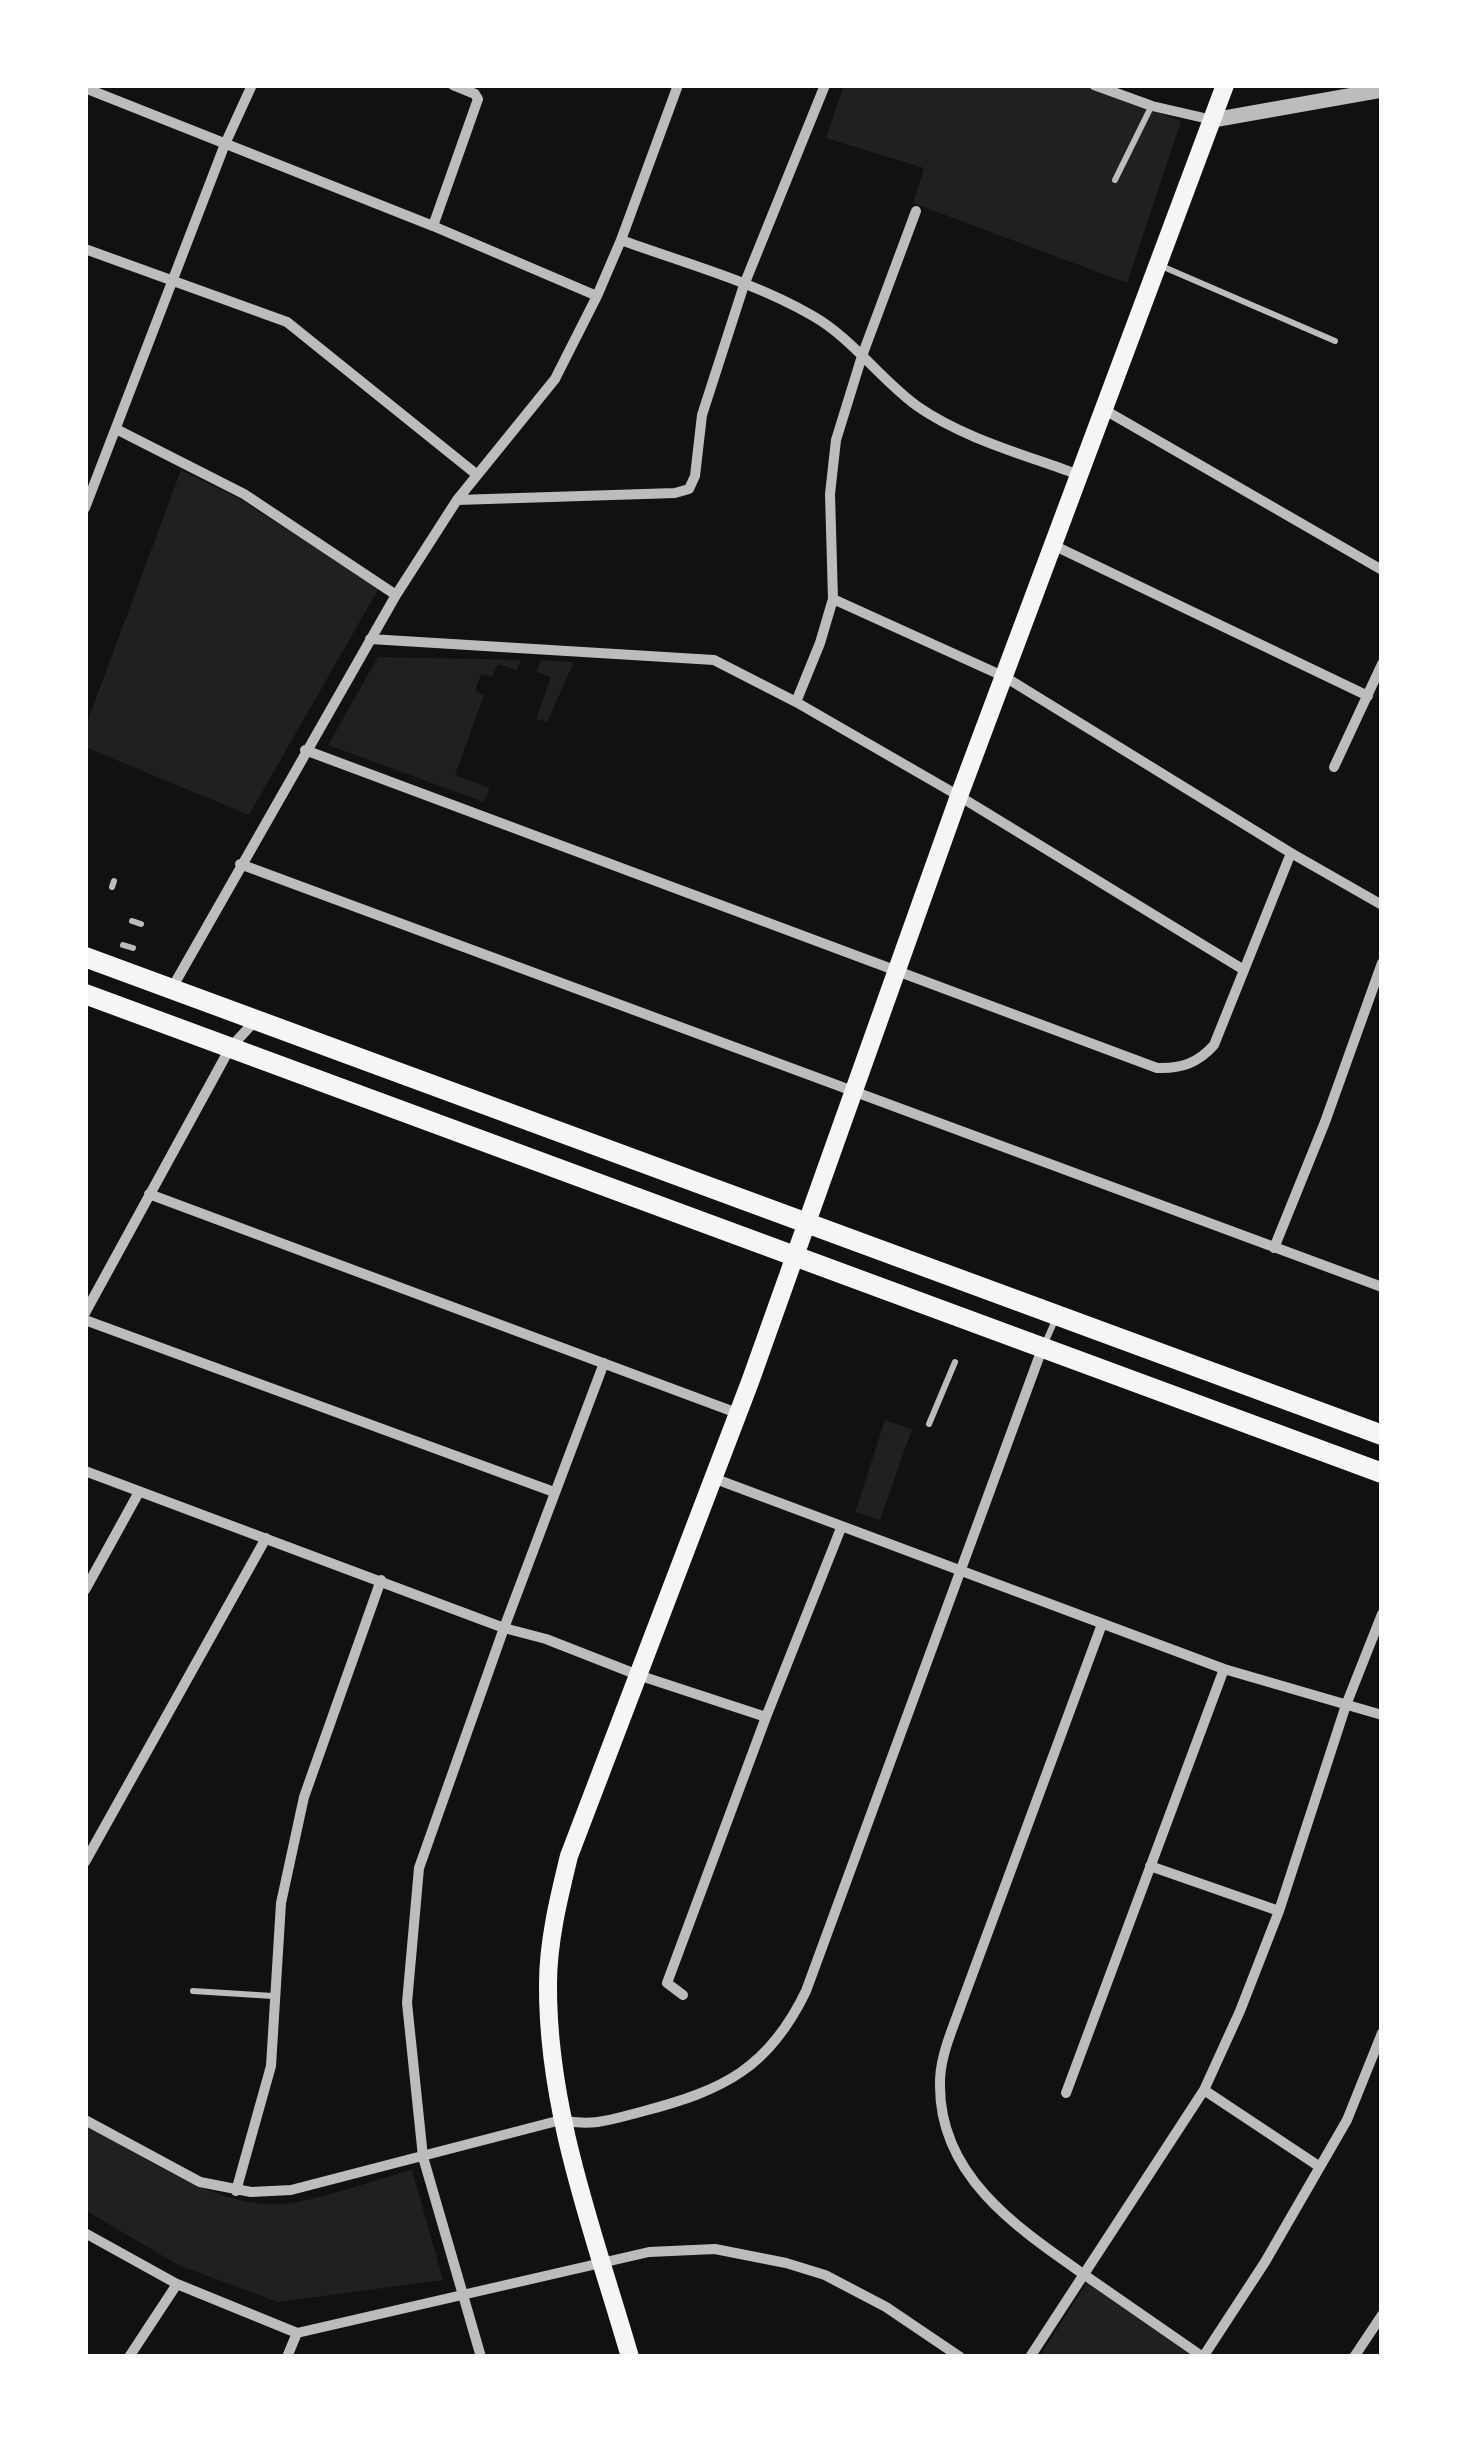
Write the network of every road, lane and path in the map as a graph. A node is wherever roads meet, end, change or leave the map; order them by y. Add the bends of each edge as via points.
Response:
1 (252, 85) edge
2 (452, 85) edge
3 (678, 85) edge
4 (825, 85) edge
5 (1094, 85) edge
6 (1225, 85) edge
7 (85, 88) edge
8 (1382, 90) edge
9 (1152, 106) junction
10 (1212, 120) junction
11 (225, 144) junction
12 (1115, 180) dead end
13 (916, 211) dead end
14 (432, 226) junction
15 (621, 240) junction
16 (85, 248) edge
17 (1158, 264) junction
18 (172, 281) junction
19 (744, 285) junction
20 (597, 296) junction
21 (1335, 341) dead end
22 (862, 356) junction
23 (1103, 410) junction
24 (116, 428) junction
25 (476, 474) junction
26 (1079, 475) junction
27 (457, 500) junction
28 (85, 508) edge
29 (1053, 545) junction
30 (1382, 570) edge
31 (396, 595) junction
32 (833, 599) junction
33 (370, 639) junction
34 (1382, 664) edge
35 (1005, 677) junction
36 (1368, 696) junction
37 (796, 702) junction
38 (306, 750) junction
39 (1334, 767) dead end
40 (959, 796) junction
41 (1291, 853) junction
42 (240, 864) junction
43 (1382, 905) edge
44 (132, 921) dead end
45 (141, 924) dead end
46 (123, 944) dead end
47 (133, 948) dead end
48 (85, 957) edge
49 (1382, 962) edge
50 (1244, 970) junction
51 (897, 973) junction
52 (171, 989) junction
53 (85, 994) edge
54 (256, 1020) junction
55 (230, 1048) junction
56 (854, 1090) junction
57 (149, 1194) junction
58 (806, 1224) junction
59 (1274, 1248) junction
60 (794, 1257) junction
61 (1382, 1287) edge
62 (85, 1313) edge
63 (1056, 1317) junction
64 (85, 1320) edge
65 (1042, 1349) junction
66 (955, 1362) dead end
67 (604, 1364) junction
68 (736, 1413) junction
69 (929, 1424) dead end
70 (1382, 1434) edge
71 (85, 1471) edge
72 (1382, 1473) edge
73 (712, 1478) junction
74 (139, 1492) junction
75 (554, 1492) junction
76 (841, 1528) junction
77 (266, 1538) junction
78 (962, 1572) junction
79 (381, 1580) junction
80 (85, 1590) edge
81 (1382, 1614) edge
82 (1102, 1624) junction
83 (504, 1628) junction
84 (1224, 1669) junction
85 (638, 1674) junction
86 (1346, 1705) junction
87 (1382, 1715) edge
88 (766, 1717) junction
89 (85, 1862) edge
90 (1150, 1866) junction
91 (1279, 1911) junction
92 (193, 1991) dead end
93 (683, 1995) dead end
94 (273, 1996) junction
95 (1382, 2033) edge
96 (1204, 2090) junction
97 (1066, 2093) dead end
98 (85, 2120) edge
99 (562, 2120) junction
100 (423, 2158) junction
101 (1320, 2167) junction
102 (236, 2191) junction
103 (85, 2233) edge
104 (603, 2265) junction
105 (1086, 2276) junction
106 (177, 2284) junction
107 (465, 2295) junction
108 (1382, 2315) edge
109 (297, 2333) junction
110 (129, 2357) edge
111 (287, 2357) edge
112 (480, 2357) edge
113 (630, 2357) edge
114 (960, 2357) edge
115 (1030, 2357) edge
116 (1203, 2357) edge
117 (1354, 2357) edge

1 - 11 street
2 - 14 street via 478,99
3 - 15 street
4 - 19 street
5 - 9 street
6 - 10 main road
7 - 11 street
8 - 10 street
9 - 10 street
9 - 12 lane
10 - 17 main road
11 - 14 street
11 - 18 street
13 - 22 street
14 - 20 street
15 - 19 street
15 - 20 street
16 - 18 street
17 - 21 lane
17 - 23 main road
18 - 24 street
18 - 25 street via 287,322
19 - 22 street via 811,314
19 - 27 street via 702,415 689,488
20 - 25 street via 556,378
22 - 26 street via 936,418
22 - 32 street via 831,466
23 - 26 main road
23 - 30 street
24 - 28 street
24 - 31 street via 244,494
25 - 27 street
26 - 29 main road
27 - 31 street
29 - 35 main road
29 - 36 street
31 - 33 street
32 - 35 street
32 - 37 street
33 - 37 street via 714,660
33 - 38 street
34 - 36 street
35 - 40 main road
35 - 41 street
36 - 39 street
37 - 40 street
38 - 42 street
38 - 51 street
40 - 50 street
40 - 51 main road
41 - 43 street
41 - 50 street
42 - 52 street
42 - 56 street
44 - 45 lane
46 - 47 lane
48 - 52 main road
49 - 59 street
50 - 51 street via 1214,1045 1174,1069
51 - 56 main road
52 - 54 main road
53 - 55 main road
54 - 55 street
54 - 58 main road
55 - 57 street
55 - 60 main road
56 - 58 main road
56 - 59 street
57 - 62 street
57 - 67 street
58 - 60 main road
58 - 63 main road
59 - 61 street
60 - 65 main road
60 - 68 main road
63 - 65 lane
63 - 70 main road
64 - 75 street
65 - 72 main road
65 - 78 street
66 - 69 lane
67 - 68 street
67 - 75 street
68 - 73 main road
71 - 74 street
73 - 76 street
73 - 85 main road
74 - 77 street
74 - 80 street
75 - 83 street
76 - 78 street
76 - 88 street
77 - 79 street
77 - 89 street
78 - 82 street
78 - 99 street via 793,2018 767,2052 698,2096 587,2126
79 - 83 street
79 - 94 street via 304,1796 281,1903
81 - 86 street
82 - 84 street
82 - 105 street via 961,2005 940,2089 958,2156 994,2207
83 - 85 street
83 - 100 street via 419,1868 407,2004
84 - 86 street
84 - 90 street
85 - 88 street
85 - 99 main road via 569,1856 556,1909 548,1983
86 - 87 street
86 - 91 street
88 - 93 street via 667,1984
90 - 91 street
90 - 97 street
91 - 96 street
92 - 94 lane
94 - 102 street via 271,2066
95 - 101 street
96 - 101 street
96 - 105 street
98 - 102 street via 200,2182
99 - 100 street
99 - 104 main road
100 - 102 street via 291,2190
100 - 107 street
101 - 116 street
103 - 106 street
104 - 107 street
104 - 113 main road
104 - 114 street via 688,2248 786,2262 860,2293
105 - 115 street
105 - 116 street
106 - 109 street
106 - 110 street
107 - 109 street
107 - 112 street
108 - 117 street
109 - 111 street

